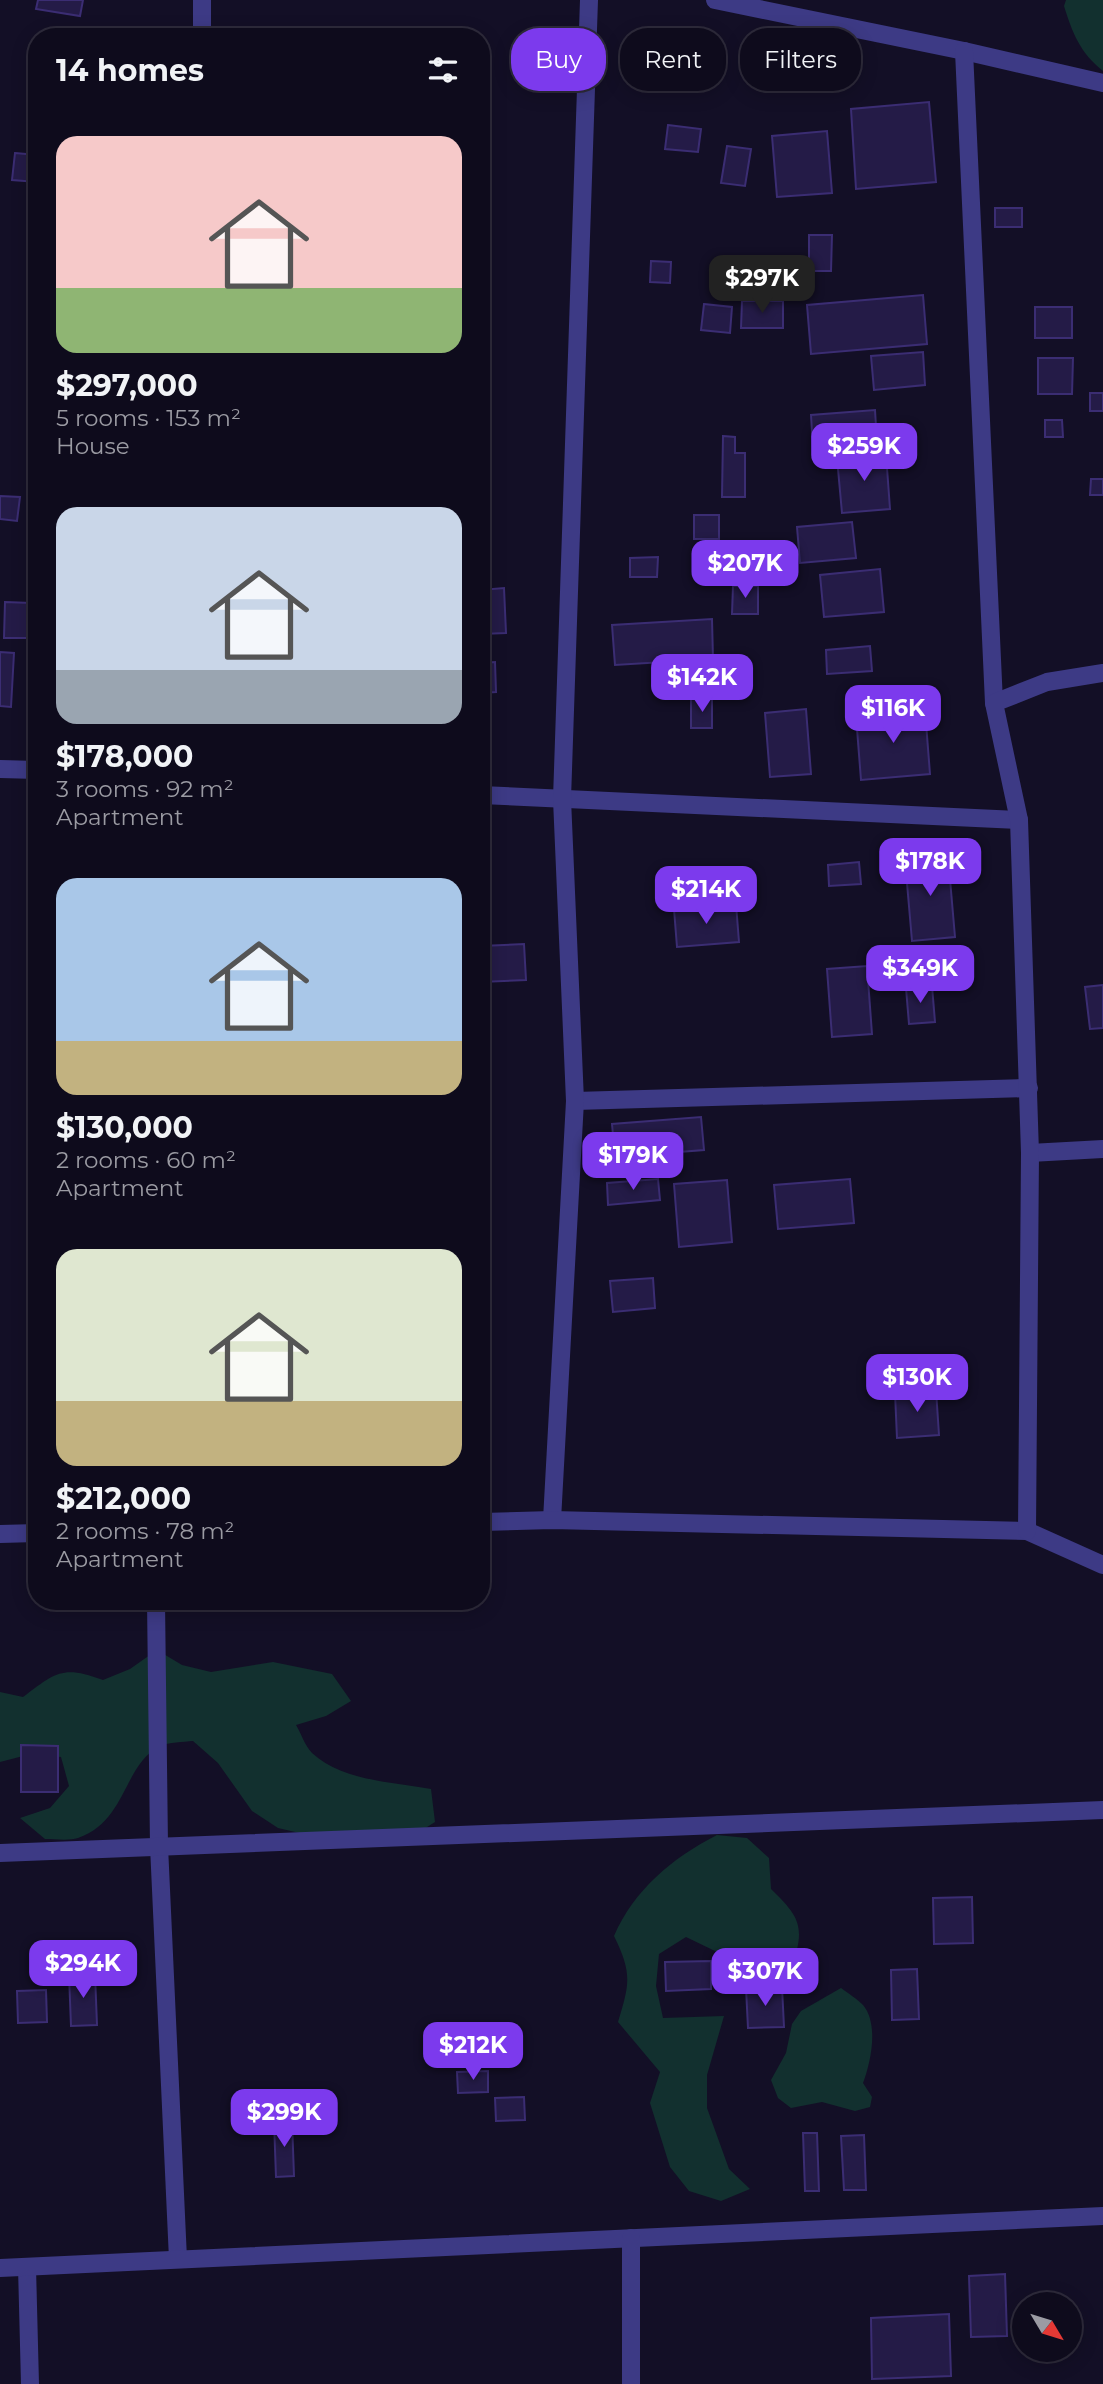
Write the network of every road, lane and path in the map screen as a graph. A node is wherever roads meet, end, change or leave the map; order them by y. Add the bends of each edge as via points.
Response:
1 (202, 0) edge
2 (589, 0) edge
3 (715, 0) edge
4 (202, 28) edge
5 (964, 51) junction
6 (1103, 83) edge
7 (1103, 673) edge
8 (993, 703) junction
9 (0, 769) edge
10 (28, 770) edge
11 (490, 795) edge
12 (562, 799) junction
13 (1019, 820) junction
14 (1029, 1088) junction
15 (575, 1101) junction
16 (1103, 1149) edge
17 (1030, 1153) junction
18 (552, 1520) junction
19 (490, 1522) edge
20 (1027, 1531) junction
21 (28, 1533) edge
22 (0, 1534) edge
23 (1103, 1565) edge
24 (156, 1610) edge
25 (1103, 1810) edge
26 (159, 1846) junction
27 (0, 1853) edge
28 (1103, 2216) edge
29 (631, 2238) junction
30 (178, 2259) junction
31 (27, 2267) junction
32 (0, 2268) edge
33 (30, 2384) edge
34 (631, 2384) edge

1 - 4 street
2 - 12 street
3 - 5 street
5 - 6 street
5 - 8 street
7 - 8 street via 1047,682
8 - 13 street
9 - 10 street
11 - 12 street
12 - 13 street
12 - 15 street
13 - 14 street
14 - 15 street
14 - 17 street
15 - 18 street
16 - 17 street
17 - 20 street
18 - 19 street
18 - 20 street
20 - 23 street
21 - 22 street
24 - 26 street
25 - 26 street
26 - 27 street
26 - 30 street
28 - 29 street
29 - 30 street
29 - 34 street
30 - 31 street
31 - 32 street
31 - 33 street

